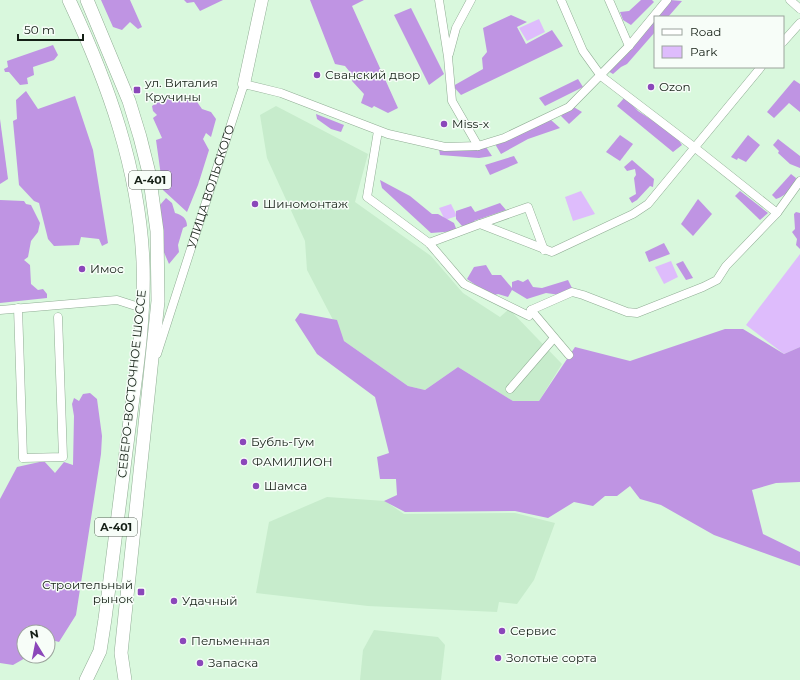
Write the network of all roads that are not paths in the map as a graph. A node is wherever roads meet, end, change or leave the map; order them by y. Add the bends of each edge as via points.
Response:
1 (69, 0) edge
2 (87, 0) edge
3 (262, 0) edge
4 (438, 0) edge
5 (471, 0) edge
6 (561, 0) edge
7 (609, 0) edge
8 (668, 0) edge
9 (790, 0) edge
10 (800, 8) edge
11 (654, 16) edge
12 (654, 17) edge
13 (800, 23) edge
14 (784, 41) edge
15 (629, 46) junction
16 (448, 57) junction
17 (760, 68) edge
18 (601, 76) junction
19 (244, 84) junction
20 (378, 131) junction
21 (478, 146) junction
22 (694, 147) junction
23 (800, 181) edge
24 (776, 214) junction
25 (480, 224) junction
26 (429, 243) junction
27 (544, 250) junction
28 (18, 308) junction
29 (142, 308) junction
30 (0, 310) edge
31 (531, 310) junction
32 (58, 317) dead end
33 (554, 338) junction
34 (569, 354) dead end
35 (151, 370) junction
36 (510, 389) dead end
37 (86, 680) edge
38 (125, 680) edge

1 - 29 main road, СЕВЕРО-ВОСТОЧНОЕ ШОССЕ / А-401 via 88,40 128,155 143,261
2 - 35 main road, СЕВЕРО-ВОСТОЧНОЕ ШОССЕ / А-401 via 129,101 149,173 158,247 158,301
3 - 19 main road, УЛИЦА ВОЛЬСКОГО
4 - 16 street
5 - 16 street via 456,28
6 - 18 street via 583,51
7 - 15 street
8 - 11 street
9 - 10 street
12 - 15 street
13 - 14 street
15 - 18 street
16 - 21 street via 452,100
17 - 22 street
18 - 21 street via 569,107 504,138
18 - 22 street
19 - 20 street via 281,93
19 - 35 street, УЛИЦА ВОЛЬСКОГО
20 - 21 street via 445,147
20 - 26 street via 367,197
22 - 24 street
22 - 27 street via 648,204 633,214 552,252
23 - 24 street
24 - 31 street via 726,266 717,280 658,306 637,313 627,312 572,292
25 - 26 street
25 - 27 street
25 - 27 street via 528,208
26 - 31 street via 464,284 529,316
28 - 29 street via 117,300
28 - 30 street
28 - 32 street via 23,458 63,456
29 - 37 main road, СЕВЕРО-ВОСТОЧНОЕ ШОССЕ / А-401 via 105,619 100,651
31 - 33 street
33 - 34 street
33 - 36 street
35 - 38 main road, СЕВЕРО-ВОСТОЧНОЕ ШОССЕ / А-401 via 122,645 121,660

